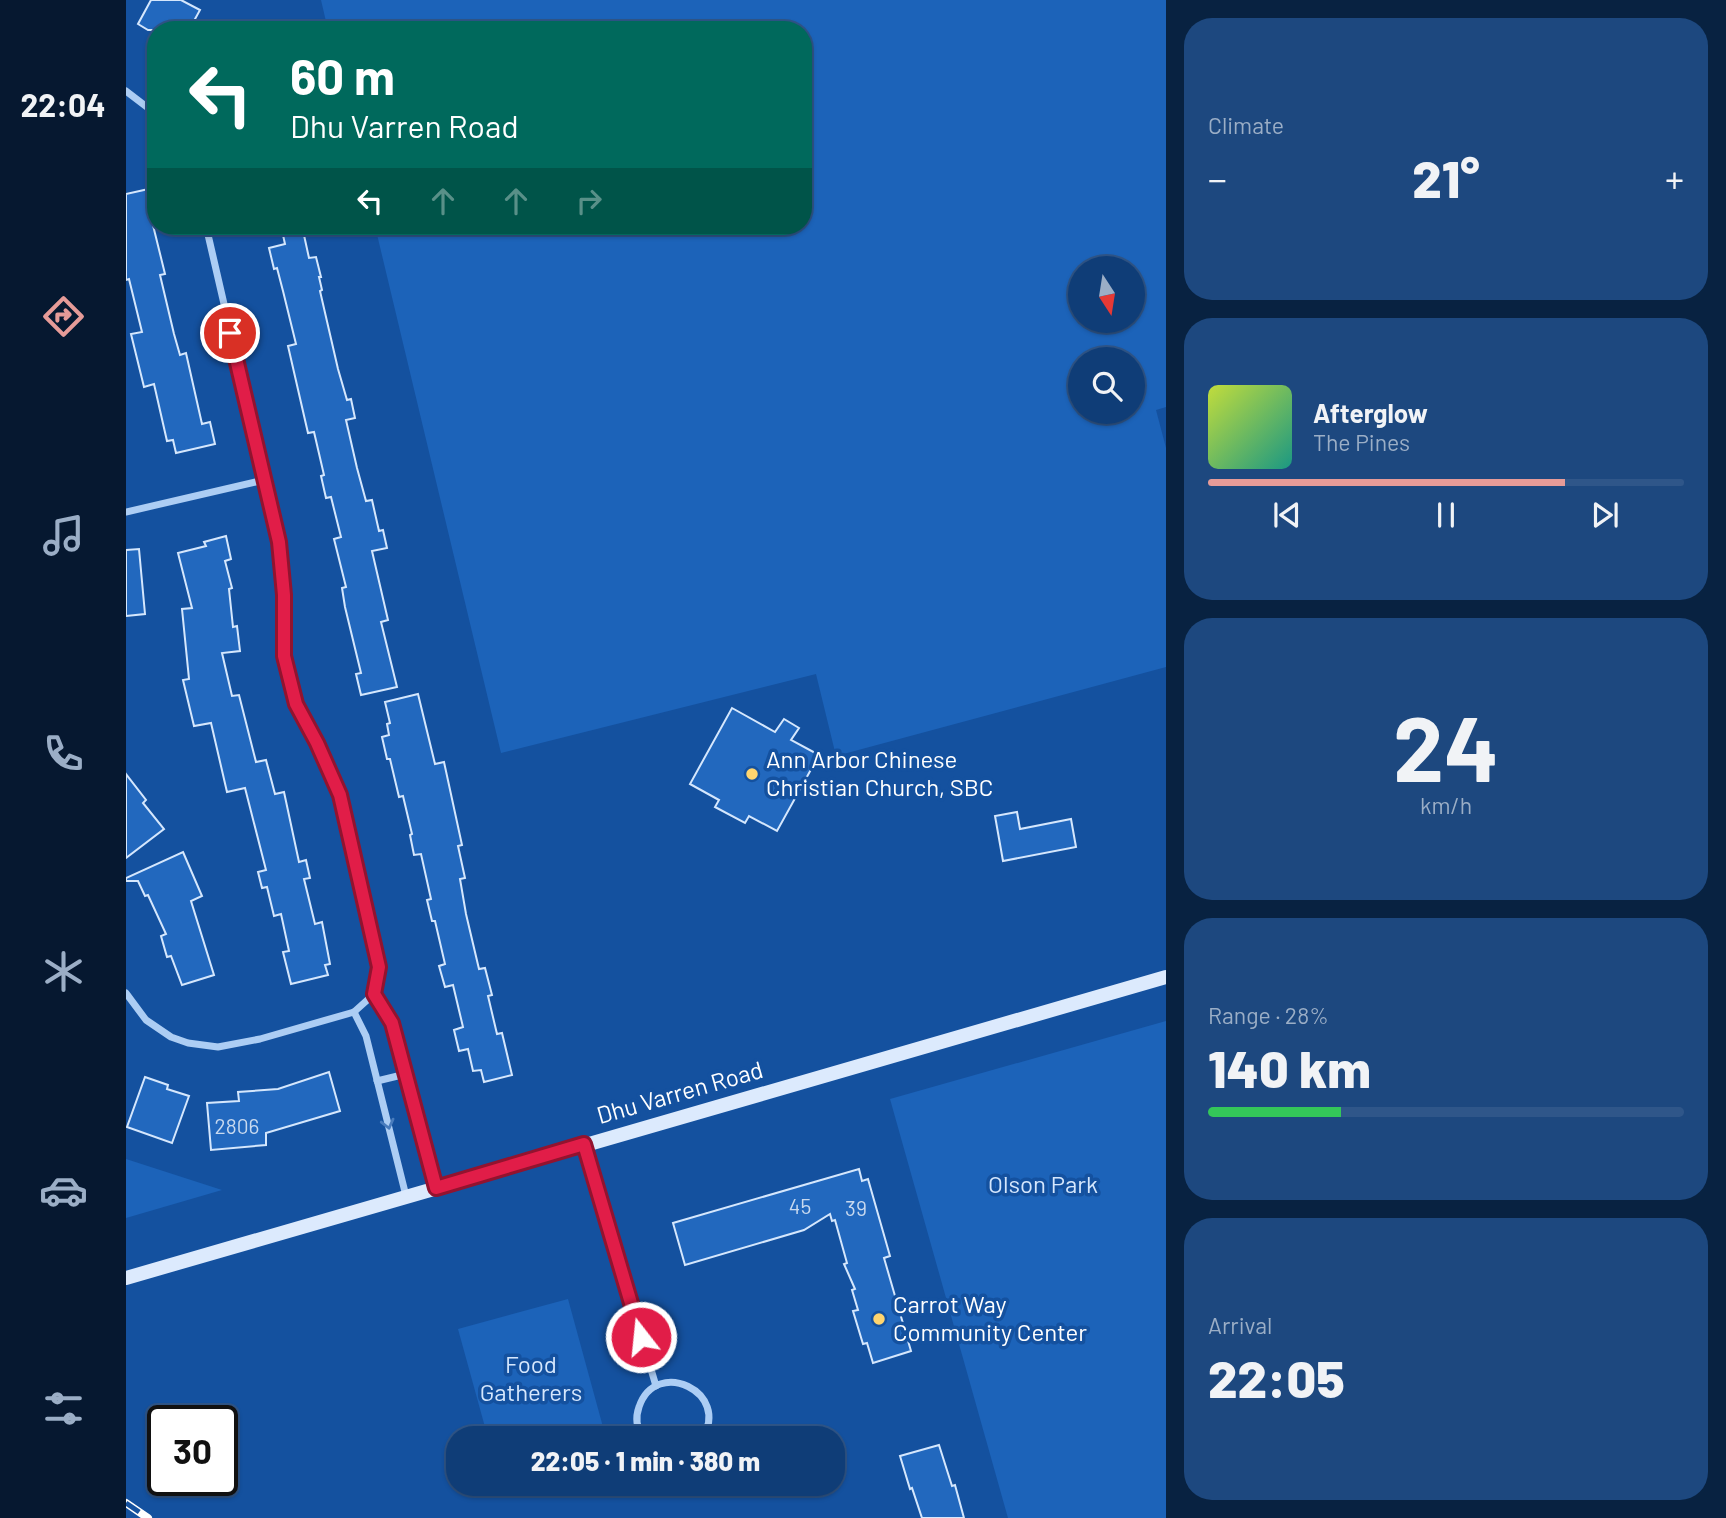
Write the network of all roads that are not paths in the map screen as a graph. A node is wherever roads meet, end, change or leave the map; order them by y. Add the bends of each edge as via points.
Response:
1 (126, 91) edge
2 (147, 107) edge
3 (208, 235) edge
4 (264, 480) junction
5 (126, 512) edge
6 (1166, 977) edge
7 (126, 993) edge
8 (374, 994) junction
9 (354, 1012) junction
10 (406, 1073) junction
11 (377, 1081) junction
12 (584, 1144) junction
13 (436, 1188) junction
14 (407, 1197) junction
15 (126, 1278) edge
16 (656, 1386) junction
17 (638, 1426) edge
18 (706, 1426) edge

1 - 2 street
3 - 4 street
4 - 5 street
4 - 8 street via 279,542 284,656 296,704 340,795 379,967
6 - 12 main road, Dhu Varren Road
7 - 9 street via 156,1028 203,1046 235,1045
8 - 9 street
8 - 10 street via 392,1023
9 - 11 street via 366,1036
10 - 11 street
10 - 13 street
11 -> 14 street
12 - 13 main road, Dhu Varren Road
12 - 16 street
13 - 14 main road, Dhu Varren Road
14 - 15 main road, Dhu Varren Road
16 - 17 street via 640,1402
16 - 18 street via 677,1382 697,1391 708,1410

